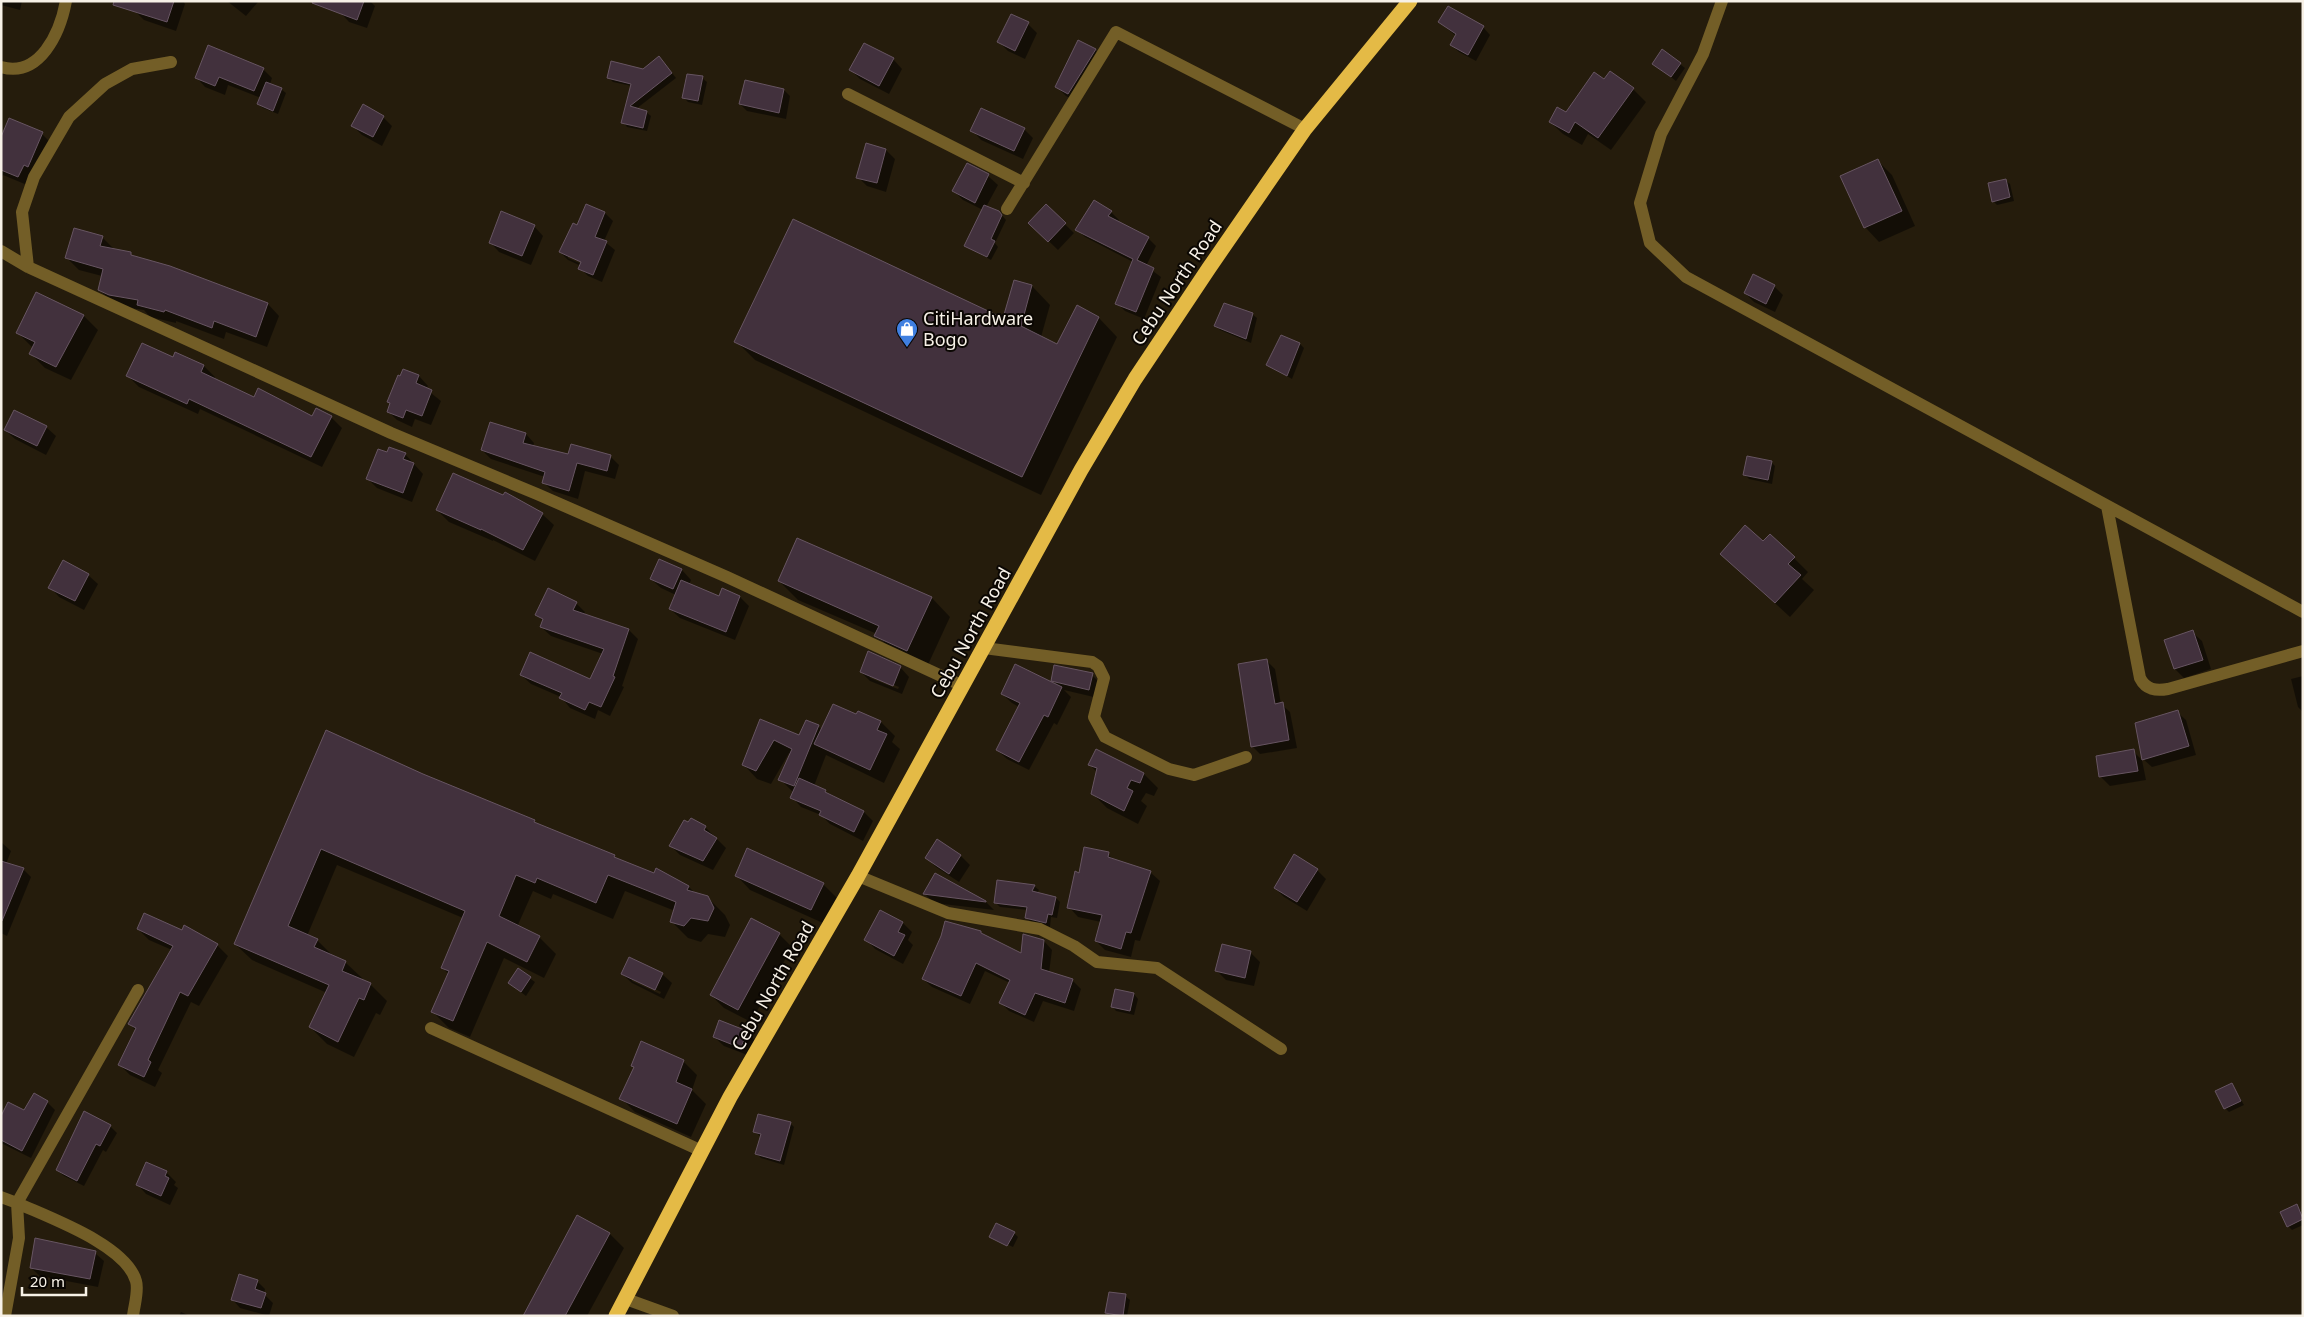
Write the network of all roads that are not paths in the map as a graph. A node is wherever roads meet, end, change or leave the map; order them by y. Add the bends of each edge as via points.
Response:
1 (66, 1) edge
2 (1410, 1) edge
3 (1722, 1) edge
4 (171, 62) dead end
5 (1, 68) edge
6 (848, 94) dead end
7 (1306, 129) junction
8 (1024, 183) junction
9 (1007, 209) dead end
10 (1, 251) edge
11 (28, 267) junction
12 (2107, 506) junction
13 (2303, 612) edge
14 (984, 648) junction
15 (2303, 651) edge
16 (964, 686) junction
17 (1246, 757) dead end
18 (858, 876) junction
19 (138, 990) dead end
20 (431, 1028) dead end
21 (1281, 1049) dead end
22 (702, 1151) junction
23 (1, 1197) edge
24 (17, 1203) junction
25 (626, 1299) junction
26 (6, 1316) edge
27 (133, 1316) edge
28 (616, 1316) edge
29 (673, 1316) edge

1 - 5 street via 63,18 42,57 29,67
2 - 7 highway, Cebu North Road
3 - 12 street via 1703,54 1661,134 1640,203 1650,243 1686,277
4 - 11 street via 132,69 105,84 69,117 34,177 22,212
6 - 8 street
7 - 8 street via 1116,32
7 - 14 highway, Cebu North Road via 1135,379 1081,470
8 - 9 street
10 - 11 street
11 - 16 street via 391,433 718,573
12 - 13 street
12 - 15 street via 2143,684 2159,691
14 - 16 highway, Cebu North Road
14 - 17 street via 1092,662 1104,678 1094,717 1105,737 1169,769 1194,775
16 - 18 highway, Cebu North Road
18 - 21 street via 948,913 1040,930 1074,946 1097,962 1157,968
18 - 22 highway, Cebu North Road
19 - 24 street
20 - 22 street
22 - 25 highway, Cebu North Road
23 - 24 street
24 - 26 street via 19,1238
24 - 27 street via 106,1245 128,1266 137,1283
25 - 28 highway, Cebu North Road
25 - 29 street

